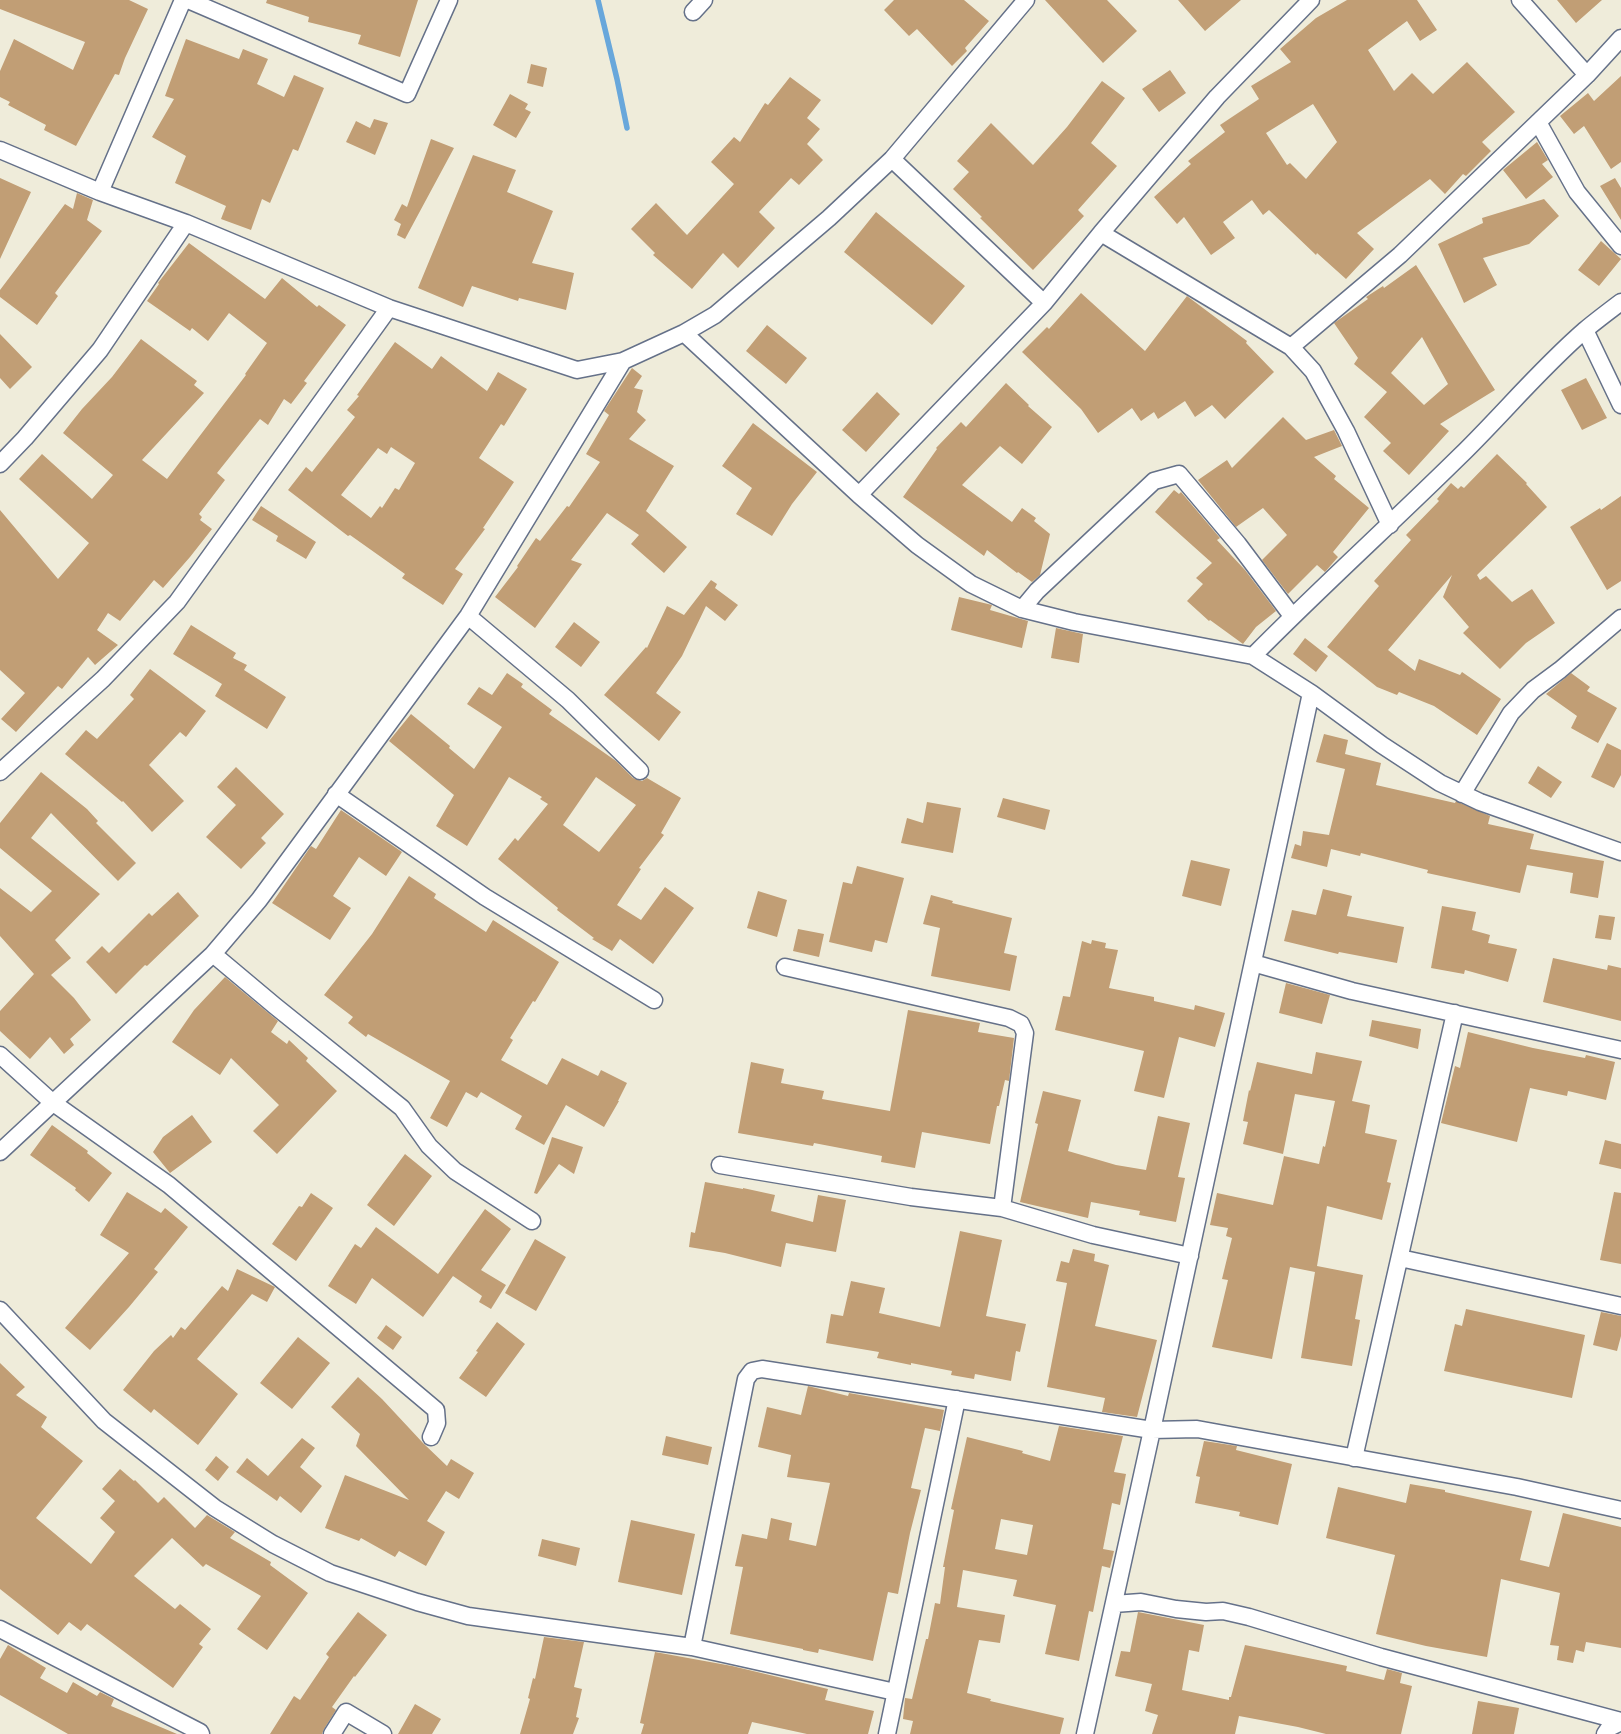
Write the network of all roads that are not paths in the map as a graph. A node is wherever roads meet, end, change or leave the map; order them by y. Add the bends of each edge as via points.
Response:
1 (184, 0) edge
2 (188, 0) edge
3 (449, 0) edge
4 (704, 0) edge
5 (1026, 0) edge
6 (1311, 0) edge
7 (1520, 0) edge
8 (692, 12) dead end
9 (1621, 38) edge
10 (1587, 75) junction
11 (1538, 122) junction
12 (0, 150) edge
13 (892, 159) junction
14 (100, 192) junction
15 (186, 223) junction
16 (1101, 233) junction
17 (1621, 246) edge
18 (1621, 302) edge
19 (1044, 303) junction
20 (389, 308) junction
21 (1585, 330) junction
22 (684, 333) junction
23 (1291, 347) junction
24 (623, 361) junction
25 (1621, 405) edge
26 (0, 464) edge
27 (859, 496) junction
28 (1390, 525) junction
29 (1022, 609) junction
30 (468, 616) junction
31 (1292, 616) junction
32 (1621, 618) edge
33 (1253, 656) junction
34 (1311, 693) junction
35 (640, 771) dead end
36 (0, 772) edge
37 (336, 794) junction
38 (1462, 794) junction
39 (1621, 852) edge
40 (213, 954) junction
41 (1253, 963) junction
42 (785, 967) dead end
43 (654, 1000) dead end
44 (1455, 1013) junction
45 (1621, 1050) edge
46 (0, 1055) edge
47 (52, 1102) junction
48 (0, 1152) edge
49 (720, 1165) dead end
50 (1002, 1208) junction
51 (532, 1221) dead end
52 (1190, 1256) junction
53 (1400, 1258) junction
54 (1621, 1306) edge
55 (0, 1310) edge
56 (957, 1399) junction
57 (1152, 1430) junction
58 (431, 1437) dead end
59 (1354, 1458) junction
60 (1621, 1510) edge
61 (1114, 1604) junction
62 (0, 1629) edge
63 (692, 1647) junction
64 (895, 1692) junction
65 (1621, 1721) edge
66 (202, 1733) edge
67 (332, 1734) edge
68 (383, 1734) edge
69 (886, 1734) edge
70 (1085, 1734) edge
71 (1605, 1734) edge

1 - 14 street
2 - 3 street via 407,94
4 - 8 street
5 - 13 street
6 - 16 street via 1217,97
7 - 10 street
9 - 10 street
10 - 11 street
11 - 17 street via 1577,192
11 - 23 street via 1400,255
12 - 14 street
13 - 19 street
13 - 22 street via 829,218 715,315
14 - 15 street
15 - 20 street
15 - 26 street via 100,350
16 - 19 street
16 - 23 street
18 - 21 street
19 - 27 street
20 - 24 street via 577,370
20 - 36 street via 177,602 103,679
21 - 25 street
21 - 28 street
22 - 24 street
22 - 27 street
23 - 28 street via 1318,379
24 - 30 street
27 - 29 street via 917,545 972,584
28 - 31 street
29 - 31 street via 1154,481 1178,474 1238,544
29 - 33 street
30 - 35 street via 568,700
30 - 37 street
31 - 33 street
32 - 38 street via 1533,690 1511,713
33 - 34 street
34 - 38 street via 1440,784
34 - 41 street
37 - 40 street via 259,900
37 - 43 street via 485,897
38 - 39 street
40 - 47 street
40 - 51 street via 402,1108 430,1146 456,1171
41 - 44 street via 1352,991
41 - 52 street
42 - 50 street via 1009,1018 1021,1024 1025,1033
44 - 45 street
44 - 53 street
46 - 47 street
47 - 48 street
47 - 58 street via 169,1185 436,1410 437,1423
49 - 50 street via 911,1197
50 - 52 street via 1094,1235
52 - 57 street
53 - 54 street
53 - 59 street
55 - 63 street via 104,1421 215,1508 273,1544 330,1572 468,1616
56 - 57 street
56 - 63 street via 762,1369 752,1371 746,1379
56 - 64 street
57 - 59 street via 1197,1429
57 - 61 street
59 - 60 street via 1517,1487
61 - 65 street via 1141,1602 1176,1609 1232,1613 1381,1657
61 - 70 street
62 - 66 street
63 - 64 street
64 - 69 street
65 - 71 street
67 - 68 street via 346,1712

